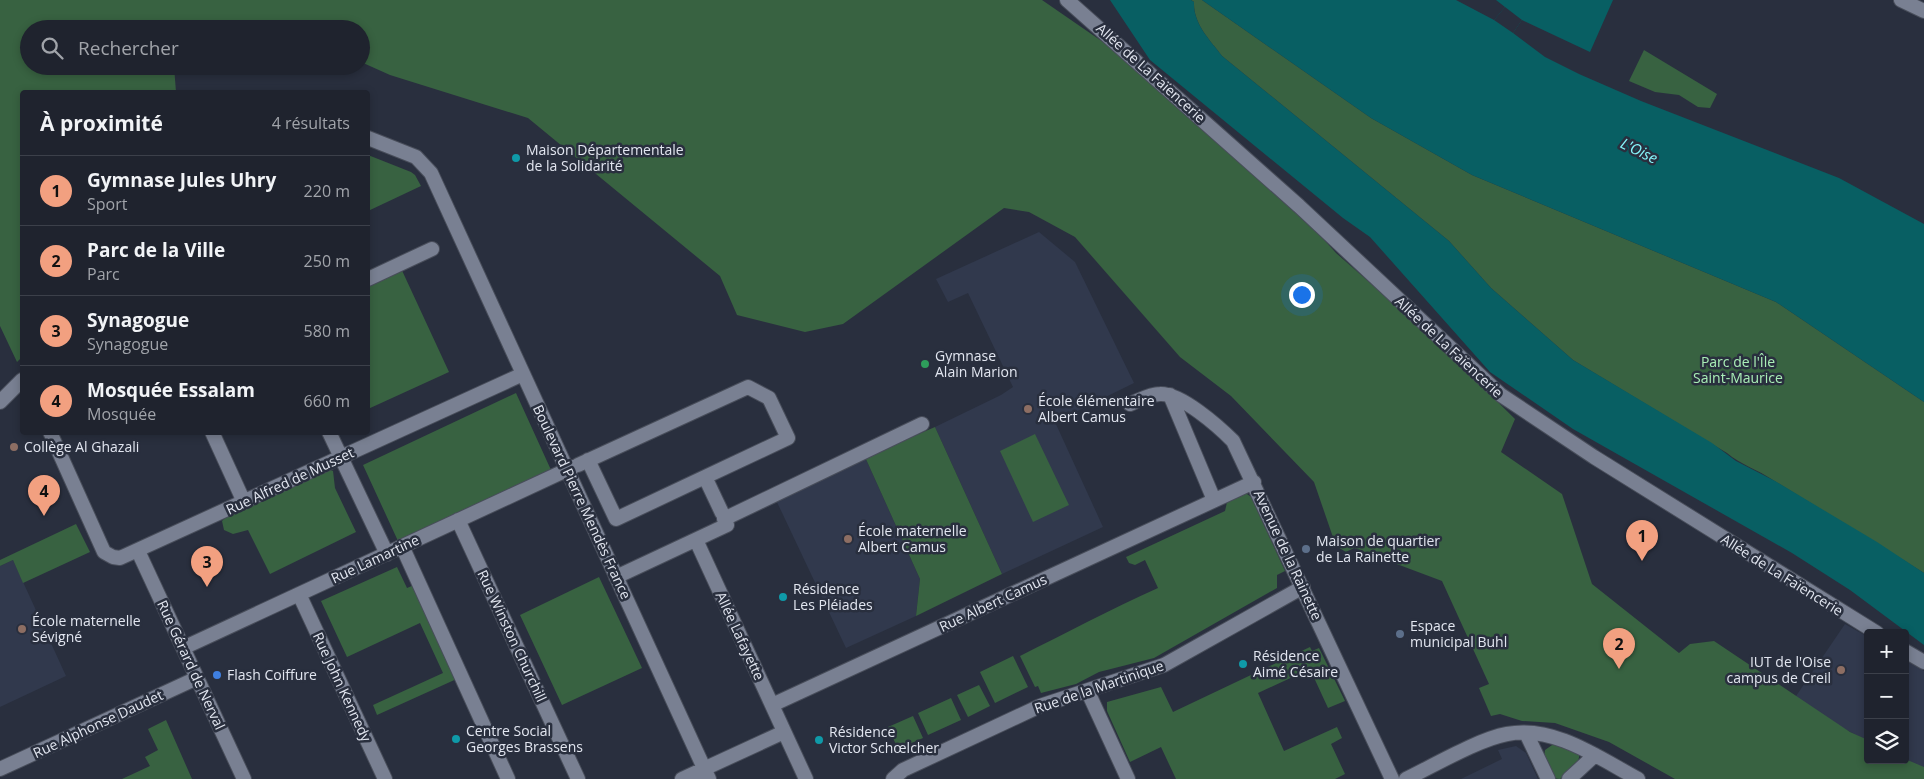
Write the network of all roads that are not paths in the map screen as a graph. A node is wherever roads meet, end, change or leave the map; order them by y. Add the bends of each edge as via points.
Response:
1 (1067, 0) edge
2 (1901, 0) edge
3 (1924, 11) edge
4 (370, 139) edge
5 (432, 249) dead end
6 (370, 278) edge
7 (523, 374) junction
8 (20, 382) edge
9 (1170, 395) junction
10 (0, 402) edge
11 (1130, 404) dead end
12 (922, 424) dead end
13 (51, 435) edge
14 (213, 435) edge
15 (330, 435) edge
16 (340, 458) junction
17 (577, 465) junction
18 (705, 477) junction
19 (1254, 482) junction
20 (1214, 500) junction
21 (244, 502) junction
22 (722, 513) dead end
23 (458, 520) junction
24 (696, 540) junction
25 (402, 546) junction
26 (138, 551) junction
27 (387, 554) junction
28 (616, 577) junction
29 (1303, 587) junction
30 (299, 594) junction
31 (1871, 629) edge
32 (183, 648) junction
33 (1909, 653) edge
34 (1924, 662) edge
35 (197, 678) junction
36 (1088, 692) junction
37 (772, 705) junction
38 (784, 732) junction
39 (1526, 733) junction
40 (1595, 755) junction
41 (0, 769) edge
42 (706, 774) edge
43 (244, 779) edge
44 (385, 779) edge
45 (508, 779) edge
46 (578, 779) edge
47 (682, 779) edge
48 (806, 779) edge
49 (893, 779) edge
50 (1128, 779) edge
51 (1392, 779) edge
52 (1406, 779) edge
53 (1548, 779) edge
54 (1569, 779) edge
55 (1638, 779) edge

1 - 31 street, Allée de La Faïencerie via 1299,206 1501,395 1594,457
2 - 3 street
4 - 7 street, Boulevard Pierre Mendès France via 416,157 425,165
5 - 6 street
7 - 16 street, Rue Alfred de Musset
7 - 17 street, Boulevard Pierre Mendès France
8 - 10 street
9 - 11 street via 1156,394
9 - 19 street, Avenue de la Rainette via 1228,436 1237,446
9 - 20 street
12 - 24 street via 724,519 727,525
13 - 26 street, Rue Alfred de Musset via 104,552 120,558
14 - 21 street
15 - 16 street
16 - 21 street, Rue Alfred de Musset
16 - 27 street
17 - 18 street via 616,519
17 - 18 street, Rue Lamartine via 748,387 769,398 788,438
17 - 23 street, Rue Lamartine
17 - 28 street, Boulevard Pierre Mendès France
18 - 22 street
19 - 20 street, Rue Albert Camus
19 - 29 street, Avenue de la Rainette
20 - 37 street, Rue Albert Camus
21 - 26 street, Rue Alfred de Musset
23 - 25 street, Rue Lamartine
23 - 46 street, Rue Winston Churchill
24 - 28 street
24 - 37 street, Allée Lafayette
25 - 27 street, Rue Lamartine
25 - 45 street
26 - 32 street, Rue Gérard de Nerval
27 - 30 street, Rue Lamartine
28 - 42 street, Boulevard Pierre Mendès France
29 - 36 street, Rue de la Martinique via 1164,665
29 - 51 street, Avenue de la Rainette
30 - 32 street, Rue Lamartine
30 - 44 street, Rue John Kennedy
32 - 35 street, Rue Gérard de Nerval
33 - 34 street
35 - 41 street, Rue Alphonse Daudet
35 - 43 street, Rue Gérard de Nerval
36 - 49 street, Rue de la Martinique via 1040,706 903,770
36 - 50 street
37 - 38 street, Allée Lafayette
38 - 42 street
38 - 48 street, Allée Lafayette
39 - 40 street via 1567,742
39 - 52 street via 1508,733 1494,738
39 - 53 street
40 - 54 street
40 - 55 street
42 - 47 street

